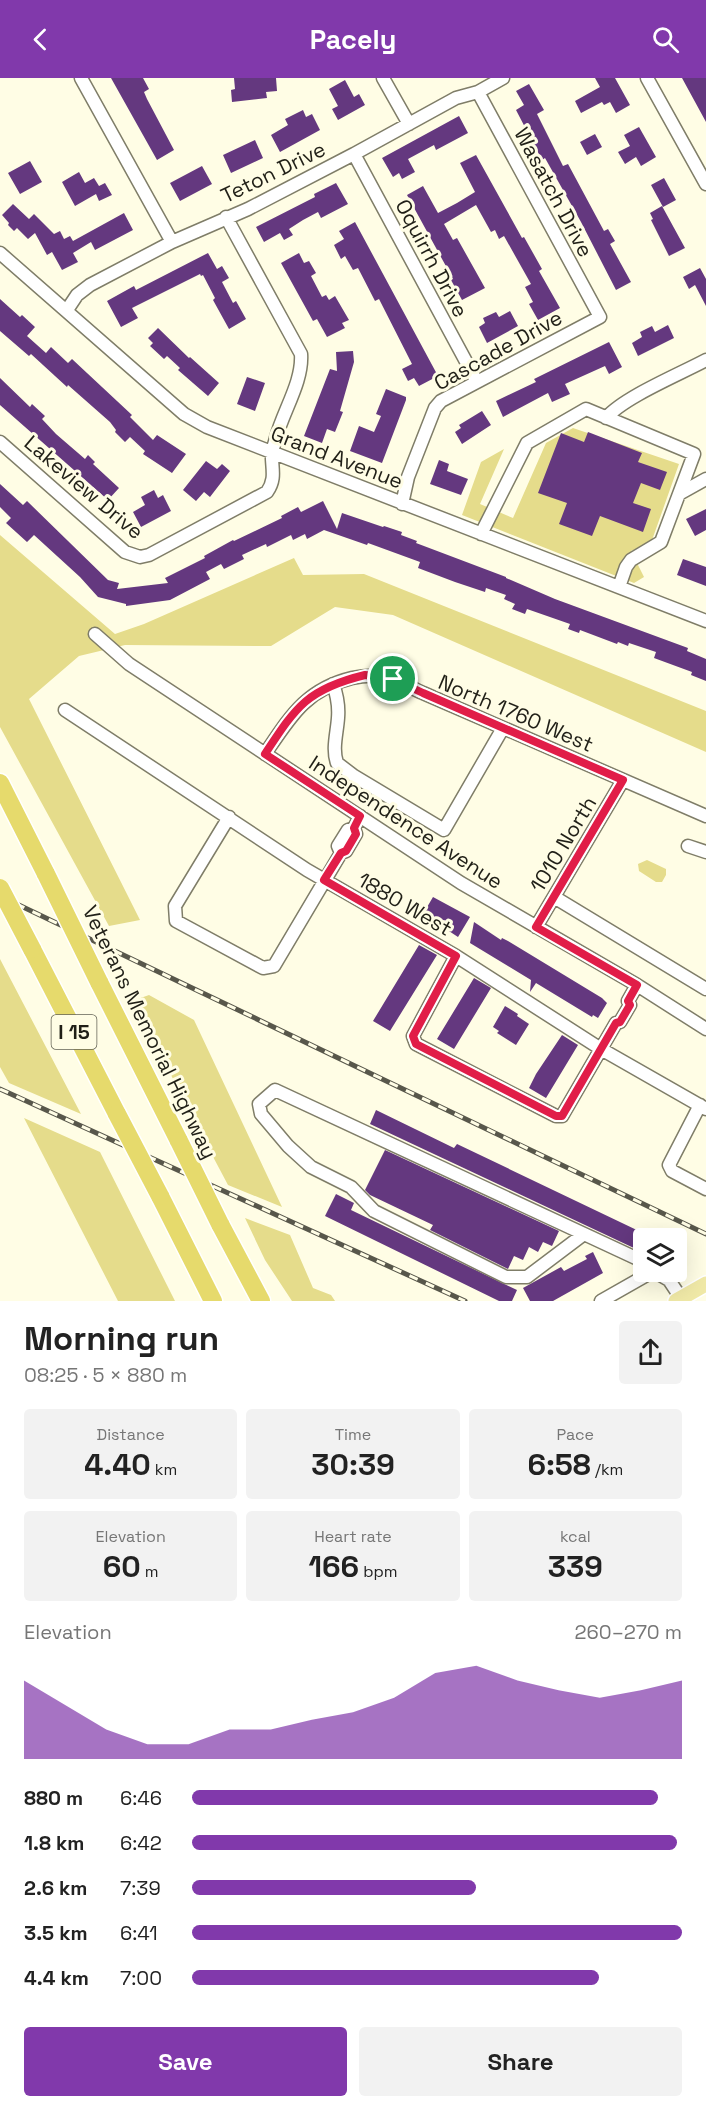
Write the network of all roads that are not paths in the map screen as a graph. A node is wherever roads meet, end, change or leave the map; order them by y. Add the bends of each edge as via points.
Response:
1 (81, 78) edge
2 (383, 78) edge
3 (503, 78) edge
4 (647, 78) edge
5 (478, 92) junction
6 (409, 124) junction
7 (354, 154) junction
8 (706, 183) edge
9 (226, 217) junction
10 (172, 242) junction
11 (0, 253) edge
12 (67, 310) junction
13 (596, 310) joint
14 (706, 360) edge
15 (476, 380) junction
16 (606, 418) junction
17 (0, 442) edge
18 (272, 452) junction
19 (706, 479) edge
20 (679, 494) junction
21 (402, 504) junction
22 (481, 534) junction
23 (619, 587) junction
24 (706, 621) edge
25 (95, 634) dead end
26 (333, 684) junction
27 (65, 710) dead end
28 (503, 728) junction
29 (265, 754) junction
30 (623, 780) junction
31 (0, 783) edge
32 (360, 816) junction
33 (706, 816) edge
34 (229, 817) junction
35 (688, 846) dead end
36 (706, 852) edge
37 (324, 880) junction
38 (0, 888) edge
39 (554, 897) junction
40 (536, 927) junction
41 (456, 956) junction
42 (637, 985) junction
43 (706, 989) edge
44 (706, 1029) edge
45 (600, 1049) junction
46 (703, 1107) edge
47 (706, 1189) edge
48 (584, 1234) junction
49 (633, 1258) edge
50 (635, 1282) edge
51 (670, 1282) edge
52 (706, 1284) edge
53 (706, 1293) edge
54 (683, 1300) edge
55 (213, 1301) edge
56 (261, 1301) edge
57 (601, 1301) edge

1 - 10 street
2 - 6 street
3 - 5 street, Teton Drive
4 - 8 street
5 - 6 street, Teton Drive via 456,98
5 - 13 street, Wasatch Drive
6 - 7 street, Teton Drive
7 - 9 street, Teton Drive
7 - 15 street, Oquirrh Drive
9 - 10 street, Teton Drive
9 - 18 street, Lakeview Drive via 301,354 300,374 279,423
10 - 12 street, Teton Drive via 90,285
11 - 12 street, Grand Avenue
12 - 18 street, Grand Avenue via 184,414
13 - 15 street, Cascade Drive via 600,317
14 - 16 street via 626,402
15 - 21 street, Cascade Drive via 438,404 408,477
16 - 20 street via 694,454
16 - 22 street via 586,409 527,443
17 - 18 street, Lakeview Drive via 125,552 140,557 263,495 273,481
18 - 21 street, Grand Avenue
19 - 20 street
20 - 23 street via 661,542 631,560
21 - 22 street, Grand Avenue
22 - 23 street, Grand Avenue
23 - 24 street, Grand Avenue
25 - 29 street, Independence Avenue via 129,664
26 - 28 street, North 1760 West via 365,675 393,679
26 - 28 street via 338,718 335,757 342,768 444,830
26 - 29 street, North 1760 West via 314,693 295,710
27 - 34 street, 1880 West
28 - 30 street, North 1760 West
29 - 32 street, Independence Avenue
30 - 33 street, North 1760 West
30 - 39 street, 1010 North
31 - 56 highway, Veterans Memorial Highway / I 15, bridge
32 - 37 street via 354,828 356,834
32 - 40 street, Independence Avenue
34 - 37 street, 1880 West
34 - 37 street via 175,906 176,921 263,968 274,966
35 - 36 street
37 - 41 street, 1880 West
38 - 55 highway, I 15, bridge
39 - 40 street, 1010 North
39 - 43 street
40 - 42 street, Independence Avenue
41 - 45 street, 1880 West
41 - 45 street via 413,1036 416,1044 556,1116 562,1116
42 - 44 street, Independence Avenue
42 - 45 street via 628,1001 630,1005
45 - 46 street, 1880 West
46 - 47 street via 669,1165 672,1171
48 - 48 street via 275,1090 259,1104 261,1114 288,1146 311,1167 351,1187 374,1211 506,1276 527,1277
48 - 49 street
50 - 57 street
51 - 54 street
52 - 54 main road
53 - 54 main road

